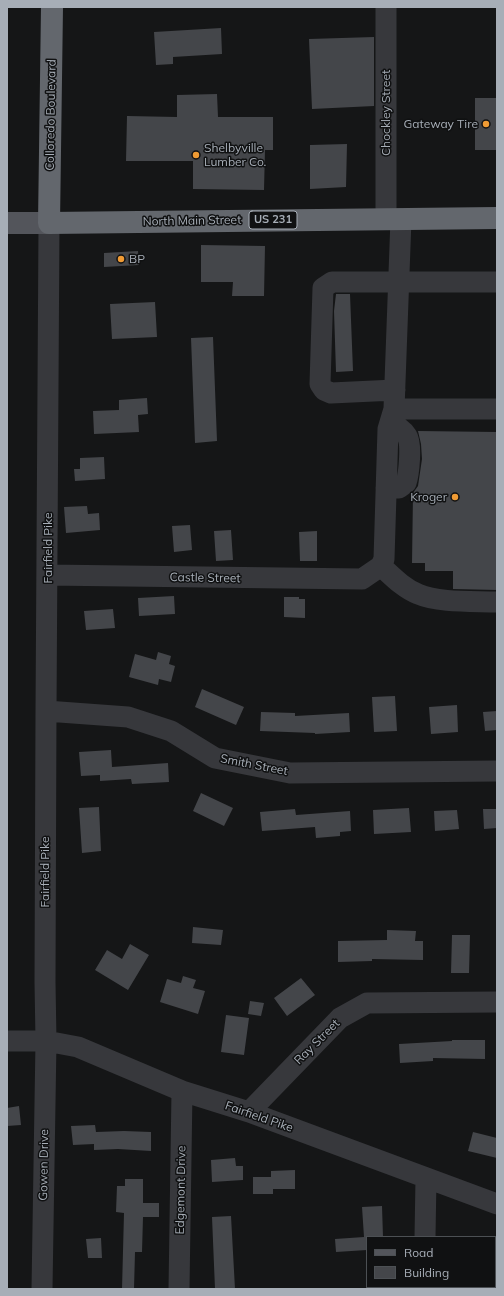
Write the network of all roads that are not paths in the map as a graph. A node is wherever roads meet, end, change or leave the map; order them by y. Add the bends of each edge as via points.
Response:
1 (52, 7) edge
2 (386, 7) edge
3 (497, 218) edge
4 (394, 219) junction
5 (7, 223) edge
6 (49, 223) junction
7 (399, 281) junction
8 (497, 282) edge
9 (393, 407) junction
10 (497, 409) edge
11 (381, 566) junction
12 (48, 575) junction
13 (497, 602) edge
14 (46, 711) junction
15 (497, 771) edge
16 (497, 1002) edge
17 (7, 1041) edge
18 (46, 1041) junction
19 (182, 1091) junction
20 (249, 1112) junction
21 (426, 1178) junction
22 (497, 1204) edge
23 (425, 1236) edge
24 (42, 1289) edge
25 (179, 1289) edge

1 - 6 highway, Colloredo Boulevard
2 - 4 street, Chockley Street
3 - 4 highway, North Main Street / US 231
4 - 6 highway, North Main Street / US 231
4 - 7 street, Chockley Street
5 - 6 main road, North Main Street
6 - 12 street, Fairfield Pike
7 - 8 street
7 - 9 street, Chockley Street
7 - 9 street via 332,282 323,288 320,384 324,390 331,393
9 - 10 street
9 - 11 street, Chockley Street via 388,429 384,559
11 - 12 street, Castle Street via 362,579
11 - 13 street via 400,583 418,594 438,599
12 - 14 street, Fairfield Pike
14 - 15 street, Smith Street via 128,717 171,731 215,758 290,773
14 - 18 street, Fairfield Pike
16 - 20 street, Ray Street via 367,1003 340,1018
17 - 18 street
18 - 19 street, Fairfield Pike via 78,1047
18 - 24 street, Gowen Drive
19 - 20 street, Fairfield Pike
19 - 25 street, Edgemont Drive
20 - 21 street, Fairfield Pike
21 - 22 street, Fairfield Pike
21 - 23 street

